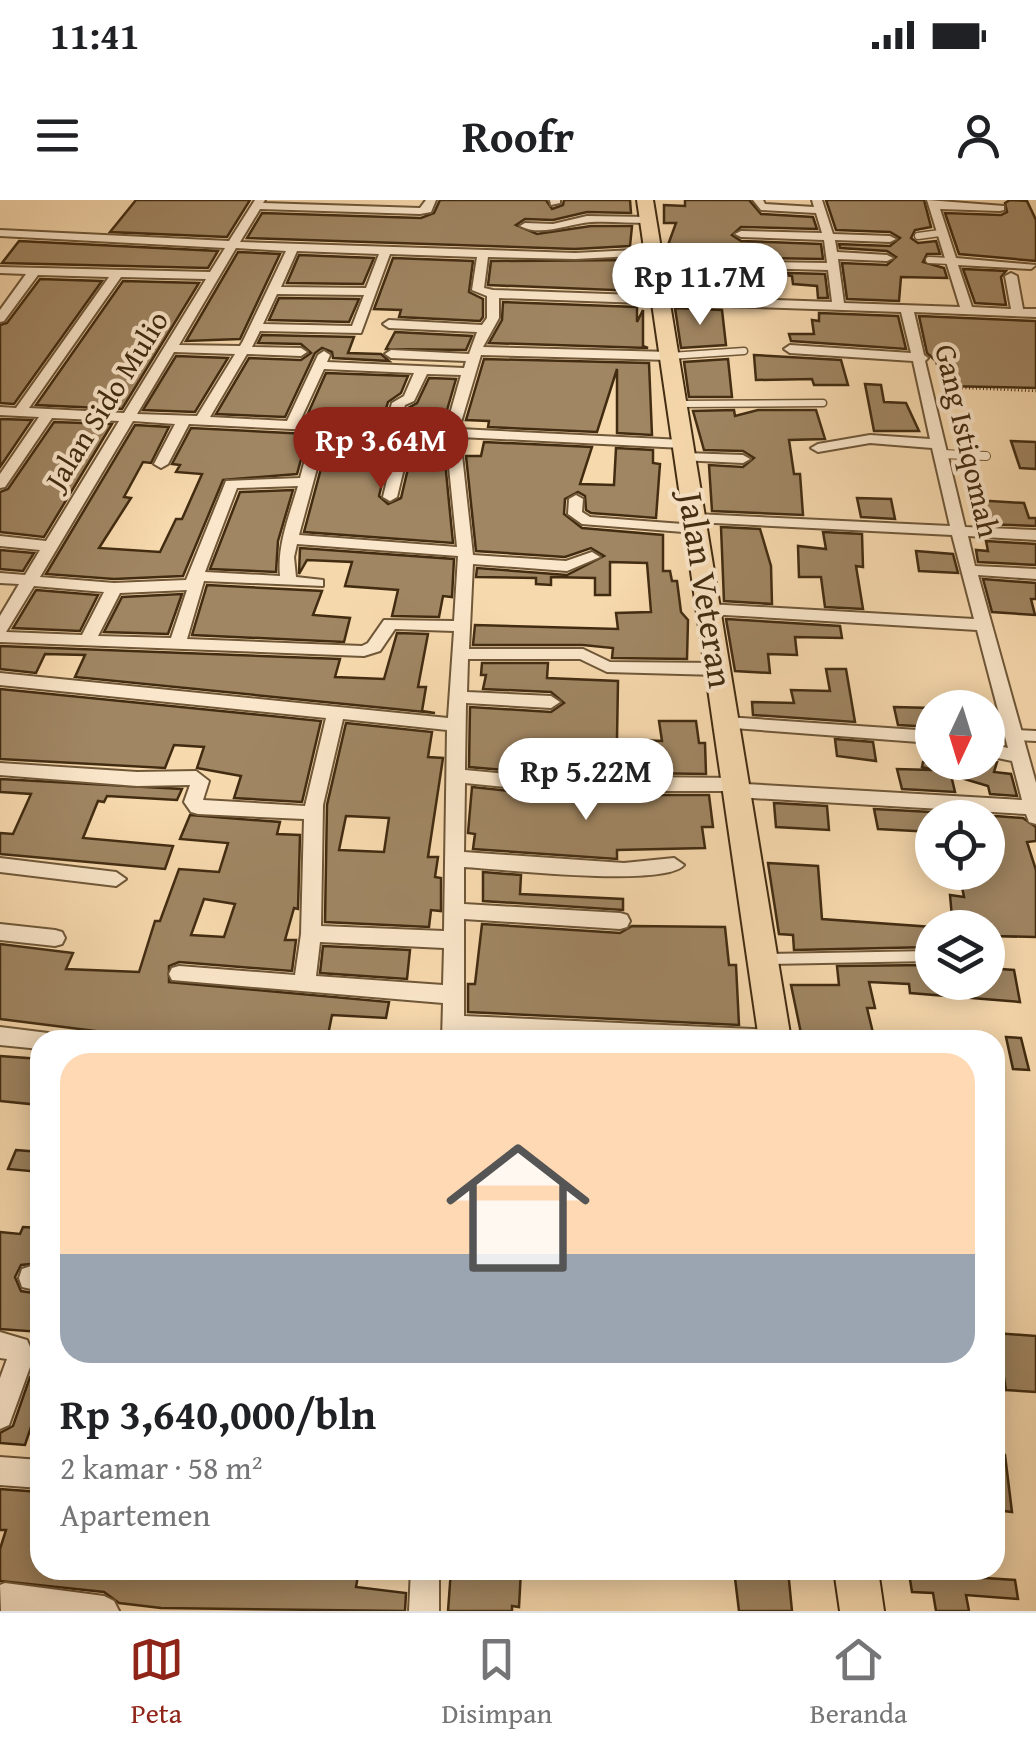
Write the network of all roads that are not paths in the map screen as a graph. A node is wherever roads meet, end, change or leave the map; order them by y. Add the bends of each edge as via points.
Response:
1 (645, 200) edge
2 (758, 200) edge
3 (932, 202) edge
4 (258, 203) edge
5 (429, 205) edge
6 (818, 205) edge
7 (1000, 208) dead end
8 (648, 220) junction
9 (525, 226) dead end
10 (427, 228) dead end
11 (0, 233) edge
12 (940, 233) junction
13 (741, 234) dead end
14 (918, 236) dead end
15 (830, 238) junction
16 (890, 239) dead end
17 (232, 245) junction
18 (292, 248) junction
19 (386, 250) junction
20 (654, 252) junction
21 (483, 253) junction
22 (158, 258) junction
23 (888, 258) dead end
24 (929, 260) dead end
25 (950, 260) junction
26 (834, 261) junction
27 (754, 265) dead end
28 (1031, 266) dead end
29 (0, 270) edge
30 (35, 270) junction
31 (117, 274) junction
32 (214, 276) junction
33 (1010, 276) dead end
34 (274, 290) junction
35 (372, 292) junction
36 (493, 294) junction
37 (661, 298) junction
38 (839, 307) junction
39 (907, 310) junction
40 (966, 312) junction
41 (1018, 312) junction
42 (1036, 314) edge
43 (0, 318) edge
44 (389, 324) dead end
45 (255, 328) junction
46 (488, 329) junction
47 (170, 348) junction
48 (790, 349) dead end
49 (244, 350) junction
50 (744, 351) dead end
51 (301, 352) dead end
52 (391, 354) dead end
53 (670, 356) junction
54 (922, 358) junction
55 (473, 360) junction
56 (422, 370) junction
57 (823, 403) dead end
58 (677, 404) junction
59 (0, 411) edge
60 (20, 412) junction
61 (48, 414) junction
62 (129, 414) junction
63 (184, 420) junction
64 (202, 420) junction
65 (292, 424) junction
66 (320, 427) junction
67 (399, 430) junction
68 (454, 433) junction
69 (818, 448) dead end
70 (942, 449) junction
71 (684, 450) junction
72 (986, 456) dead end
73 (743, 459) dead end
74 (161, 464) dead end
75 (303, 482) junction
76 (0, 484) edge
77 (390, 496) dead end
78 (576, 499) dead end
79 (696, 524) junction
80 (959, 531) junction
81 (1036, 535) edge
82 (290, 539) junction
83 (0, 541) edge
84 (48, 546) junction
85 (465, 556) junction
86 (592, 557) dead end
87 (972, 570) junction
88 (1036, 574) edge
89 (0, 578) edge
90 (198, 579) junction
91 (26, 580) junction
92 (288, 582) junction
93 (317, 583) dead end
94 (114, 588) junction
95 (708, 609) junction
96 (2, 621) edge
97 (463, 626) junction
98 (985, 626) junction
99 (0, 638) edge
100 (88, 640) junction
101 (178, 643) junction
102 (462, 654) junction
103 (718, 669) junction
104 (0, 679) edge
105 (460, 696) junction
106 (551, 702) dead end
107 (334, 715) junction
108 (726, 723) junction
109 (456, 725) junction
110 (1014, 735) junction
111 (915, 736) edge
112 (1036, 736) edge
113 (1005, 753) edge
114 (1018, 756) junction
115 (0, 770) edge
116 (456, 776) junction
117 (736, 787) junction
118 (1035, 811) edge
119 (314, 813) junction
120 (454, 859) junction
121 (0, 865) edge
122 (674, 865) dead end
123 (116, 879) dead end
124 (455, 911) junction
125 (620, 921) dead end
126 (0, 932) edge
127 (310, 934) junction
128 (55, 938) dead end
129 (454, 940) junction
130 (915, 956) edge
131 (762, 959) junction
132 (179, 974) dead end
133 (304, 984) junction
134 (455, 995) junction
135 (453, 1030) edge
136 (773, 1030) edge
137 (0, 1036) edge
138 (30, 1039) edge
139 (0, 1346) edge
140 (0, 1416) edge
141 (0, 1471) edge
142 (30, 1473) edge
143 (425, 1580) edge
144 (857, 1580) edge
145 (5, 1598) dead end
146 (104, 1611) edge
147 (424, 1611) edge
148 (862, 1611) edge

1 - 8 main road, Jalan Veteran
2 - 6 street via 761,207
3 - 7 street
3 - 12 street
4 - 5 street
4 - 17 street, Jalan Sido Mulio
5 - 10 street
6 - 15 street
8 - 9 street
8 - 20 main road, Jalan Veteran
11 - 22 street
12 - 14 lane
12 - 25 street
13 - 15 street
15 - 16 street
15 - 26 street
17 - 18 street
17 - 22 street
17 - 32 street, Jalan Sido Mulio
18 - 19 street
18 - 34 street
19 - 21 street
19 - 35 street
20 - 21 street
20 - 37 main road, Jalan Veteran
21 - 36 street via 478,290
22 - 31 street
22 - 32 street
23 - 26 street
24 - 25 lane
25 - 28 street
25 - 40 street
26 - 27 street
26 - 38 street
29 - 30 street
30 - 31 street
30 - 43 street
31 - 60 street
32 - 47 street, Jalan Sido Mulio
33 - 41 street
34 - 35 street
34 - 45 street
35 - 45 street via 357,330
36 - 37 street
36 - 46 street
37 - 38 street
37 - 53 main road, Jalan Veteran
38 - 39 street
39 - 40 street
39 - 54 street, Gang Istiqomah
40 - 41 street
41 - 42 street
44 - 46 street
45 - 49 street
46 - 55 street
47 - 49 street
47 - 62 street, Jalan Sido Mulio
48 - 54 street
49 - 51 street
49 - 64 street
50 - 53 lane
52 - 55 street
53 - 55 street
53 - 58 main road, Jalan Veteran
54 - 70 street, Gang Istiqomah
55 - 56 street
55 - 68 street
56 - 65 street via 322,360
56 - 67 street via 399,404
57 - 58 lane
58 - 71 main road, Jalan Veteran
59 - 60 street
60 - 61 street
61 - 62 street
61 - 76 street
62 - 63 street
62 - 84 street, Jalan Sido Mulio
63 - 64 street
63 - 74 street
64 - 65 street
65 - 66 street
66 - 67 street
66 - 75 street
67 - 68 street
67 - 77 street
68 - 71 street
68 - 85 street
69 - 70 street via 870,439
70 - 72 lane
70 - 80 street, Gang Istiqomah
71 - 73 street
71 - 79 main road, Jalan Veteran
75 - 82 street
75 - 90 street via 231,484
78 - 79 street via 575,514 586,521
79 - 80 street
79 - 95 main road, Jalan Veteran
80 - 81 street
80 - 87 street, Gang Istiqomah
82 - 85 street
82 - 92 street
83 - 84 street
84 - 91 street, Jalan Sido Mulio
85 - 86 street via 567,566
85 - 97 street
87 - 88 street
87 - 98 street, Gang Istiqomah
89 - 91 street
90 - 92 street
90 - 94 street via 179,588
90 - 101 street
91 - 94 street
91 - 96 street, Jalan Sido Mulio
92 - 93 street
94 - 100 street
95 - 98 street
95 - 103 main road, Jalan Veteran
97 - 101 street via 390,624 364,651
97 - 102 street
98 - 110 street, Gang Istiqomah
99 - 100 street
100 - 101 street
102 - 103 street via 583,654 608,667
102 - 105 street
103 - 108 main road, Jalan Veteran
104 - 107 street
105 - 106 street
105 - 109 street
107 - 109 street
107 - 119 street
108 - 111 street
108 - 117 main road, Jalan Veteran
109 - 116 street
110 - 112 lane
110 - 114 street, Gang Istiqomah
113 - 114 street
114 - 118 street, Gang Istiqomah
115 - 119 street via 196,778 198,806
116 - 117 street via 605,790 642,784
116 - 120 street
117 - 118 street
117 - 131 main road, Jalan Veteran
119 - 127 street
120 - 122 street via 624,870
120 - 124 street
121 - 123 street
124 - 125 street
124 - 129 street
126 - 128 street
127 - 129 street
127 - 133 street
129 - 134 street
130 - 131 lane
131 - 136 main road, Jalan Veteran
132 - 133 street
133 - 134 street
134 - 135 street
137 - 138 street
139 - 140 street via 18,1349 21,1356
141 - 142 street
143 - 147 street
144 - 148 main road
145 - 146 street

